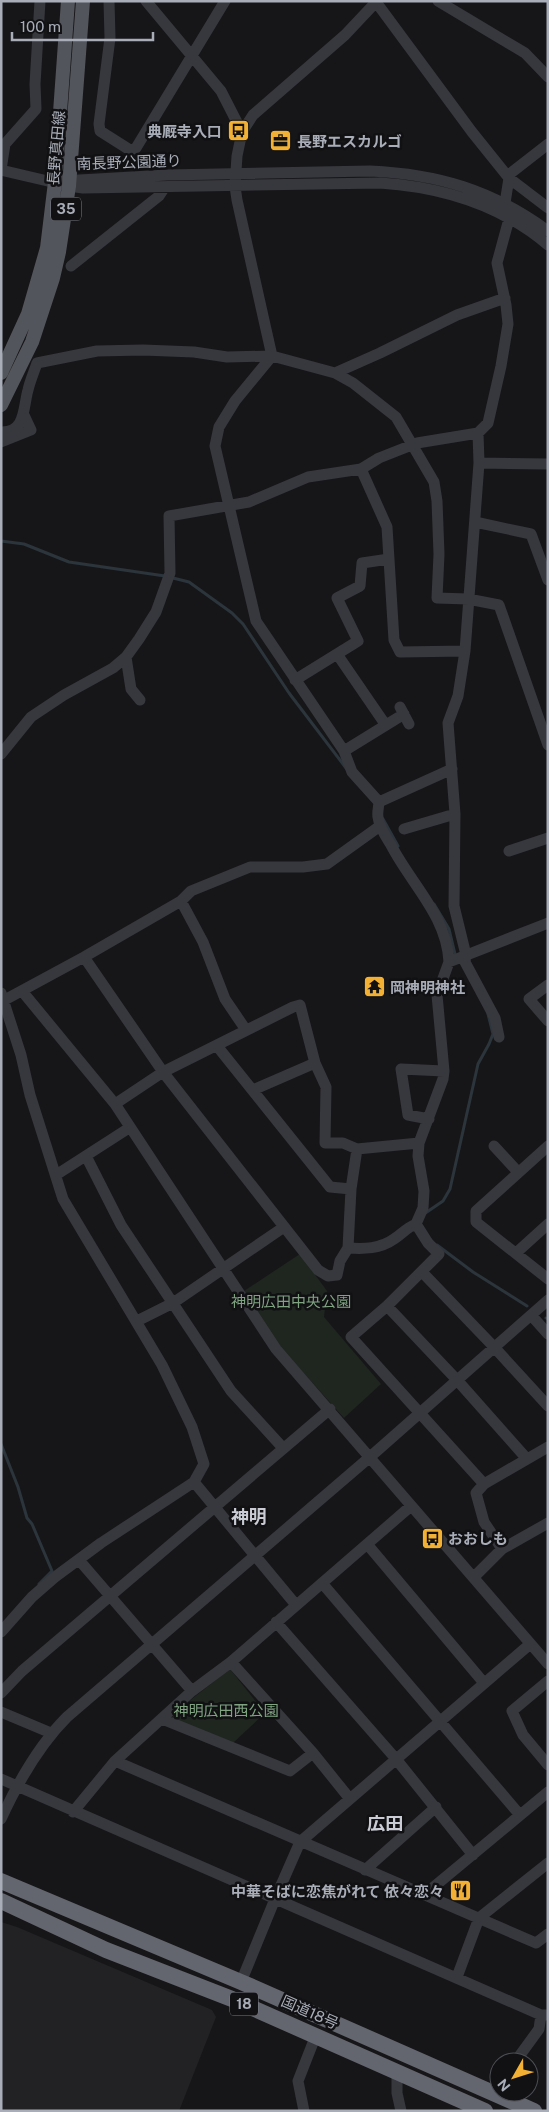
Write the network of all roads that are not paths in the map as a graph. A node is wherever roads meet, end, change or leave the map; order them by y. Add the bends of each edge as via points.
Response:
1 (40, 1) edge
2 (68, 1) edge
3 (83, 1) edge
4 (110, 1) edge
5 (146, 1) edge
6 (225, 1) edge
7 (438, 1) edge
8 (377, 2) edge
9 (193, 55) junction
10 (548, 77) edge
11 (242, 132) junction
12 (548, 144) edge
13 (1, 170) edge
14 (236, 174) junction
15 (509, 178) junction
16 (55, 182) junction
17 (70, 183) junction
18 (235, 186) junction
19 (165, 187) junction
20 (505, 202) junction
21 (548, 208) edge
22 (509, 218) junction
23 (548, 231) edge
24 (548, 245) edge
25 (71, 266) dead end
26 (505, 298) junction
27 (272, 356) junction
28 (335, 372) junction
29 (1, 373) edge
30 (1, 405) edge
31 (478, 433) junction
32 (8, 434) edge
33 (1, 442) edge
34 (412, 445) junction
35 (479, 463) junction
36 (548, 464) edge
37 (361, 469) junction
38 (228, 504) junction
39 (475, 522) junction
40 (389, 559) junction
41 (548, 580) edge
42 (468, 599) junction
43 (465, 651) junction
44 (337, 654) junction
45 (126, 657) junction
46 (295, 680) junction
47 (140, 700) dead end
48 (548, 707) edge
49 (536, 712) junction
50 (405, 715) dead end
51 (385, 724) junction
52 (548, 745) edge
53 (344, 751) junction
54 (1, 754) edge
55 (452, 769) junction
56 (379, 802) junction
57 (455, 814) junction
58 (380, 826) junction
59 (404, 829) dead end
60 (548, 838) edge
61 (509, 851) dead end
62 (181, 901) junction
63 (547, 924) edge
64 (466, 955) junction
65 (84, 957) junction
66 (450, 962) junction
67 (548, 985) edge
68 (22, 991) junction
69 (2, 999) edge
70 (548, 1021) edge
71 (246, 1030) junction
72 (499, 1037) dead end
73 (217, 1046) junction
74 (315, 1063) junction
75 (444, 1071) junction
76 (163, 1072) junction
77 (253, 1090) junction
78 (114, 1104) junction
79 (429, 1119) junction
80 (129, 1128) junction
81 (419, 1143) junction
82 (494, 1146) dead end
83 (548, 1146) edge
84 (358, 1149) junction
85 (86, 1156) junction
86 (518, 1172) junction
87 (56, 1175) junction
88 (351, 1189) junction
89 (416, 1224) junction
90 (548, 1224) edge
91 (284, 1227) junction
92 (348, 1248) junction
93 (516, 1253) junction
94 (223, 1269) junction
95 (422, 1272) junction
96 (548, 1279) edge
97 (548, 1300) edge
98 (173, 1303) junction
99 (386, 1306) junction
100 (531, 1315) junction
101 (137, 1321) junction
102 (548, 1334) edge
103 (494, 1347) junction
104 (457, 1380) junction
105 (548, 1406) edge
106 (330, 1409) junction
107 (420, 1414) junction
108 (548, 1447) edge
109 (282, 1448) junction
110 (370, 1457) junction
111 (526, 1459) junction
112 (194, 1482) junction
113 (484, 1484) junction
114 (411, 1506) junction
115 (213, 1507) junction
116 (548, 1523) edge
117 (367, 1544) junction
118 (502, 1549) junction
119 (255, 1556) junction
120 (79, 1560) junction
121 (474, 1577) junction
122 (322, 1583) junction
123 (110, 1596) junction
124 (296, 1604) junction
125 (276, 1622) junction
126 (1, 1632) edge
127 (151, 1644) junction
128 (529, 1645) junction
129 (231, 1662) junction
130 (548, 1664) edge
131 (548, 1681) edge
132 (484, 1683) junction
133 (192, 1692) junction
134 (1, 1694) edge
135 (1, 1712) edge
136 (162, 1719) junction
137 (441, 1721) junction
138 (51, 1733) junction
139 (313, 1753) junction
140 (396, 1759) junction
141 (115, 1761) junction
142 (548, 1765) edge
143 (1, 1779) edge
144 (16, 1786) junction
145 (548, 1792) edge
146 (350, 1799) junction
147 (436, 1807) junction
148 (73, 1812) junction
149 (520, 1815) junction
150 (1, 1819) edge
151 (300, 1842) junction
152 (473, 1855) junction
153 (548, 1863) edge
154 (365, 1870) junction
155 (1, 1881) edge
156 (424, 1895) junction
157 (275, 1899) junction
158 (1, 1901) edge
159 (479, 1918) junction
160 (548, 1934) edge
161 (457, 1977) junction
162 (241, 1982) junction
163 (544, 2015) edge
164 (316, 2035) junction
165 (522, 2052) edge
166 (397, 2071) junction
167 (489, 2085) edge
168 (519, 2102) edge
169 (304, 2111) edge
170 (401, 2111) edge
171 (485, 2111) edge
172 (534, 2111) edge

1 - 13 street via 36,109 5,144
2 - 16 main road, 長野真田線 / 35
3 - 17 main road, 長野真田線 / 35
4 - 9 street via 110,38 100,131 130,150 136,148
5 - 9 street
6 - 9 street
7 - 10 street via 525,53
8 - 11 street via 345,35 253,115
8 - 15 street
9 - 11 street via 221,91
11 - 14 street
12 - 15 street
13 - 16 street
14 - 17 street, 南長野公園通り
14 - 18 street
14 - 20 street, 南長野公園通り via 399,172 471,188
15 - 20 street
15 - 21 street
16 - 17 street, 南長野公園通り
16 - 29 main road, 長野真田線 / 35 via 48,240 38,282 28,314
17 - 19 street, 南長野公園通り
17 - 30 main road, 長野真田線 / 35 via 59,252 46,300 23,362
18 - 19 street, 南長野公園通り
18 - 22 street, 南長野公園通り via 408,185 465,199
18 - 27 street
19 - 25 street via 159,196
20 - 23 street, 南長野公園通り
22 - 24 street, 南長野公園通り
22 - 26 street via 497,262
26 - 28 street via 457,315
26 - 31 street via 508,324 501,366 488,423
27 - 28 street
27 - 32 street via 97,351 37,364 24,415
27 - 38 street via 235,401 219,427 215,446
28 - 34 street via 396,417
31 - 34 street
31 - 35 street
32 - 33 street
34 - 37 street
34 - 42 street via 434,482 436,492 437,598
35 - 36 street
35 - 39 street
37 - 38 street via 308,478 249,502
37 - 40 street via 387,527
38 - 45 street via 169,516 169,577 156,612
38 - 46 street via 256,621
39 - 41 street via 530,534
39 - 42 street
40 - 43 street via 394,640 400,652
40 - 44 street via 362,563 360,586 337,598 358,641
42 - 43 street
42 - 49 street via 499,605
43 - 55 street via 458,696 448,722
44 - 46 street
44 - 51 street
45 - 47 street via 131,689
45 - 54 street via 31,718
46 - 53 street
48 - 49 street
49 - 52 street
50 - 51 street
51 - 53 street
53 - 56 street via 352,772
55 - 56 street
55 - 57 street
56 - 58 street
57 - 59 street
57 - 64 street via 454,906
58 - 62 street via 327,864 250,867 190,891
58 - 66 street via 403,868 436,915
60 - 61 street
62 - 65 street
62 - 71 street via 203,942 225,999
63 - 64 street
64 - 66 street
64 - 72 street via 466,962 495,1018
65 - 68 street
65 - 76 street
66 - 75 street via 437,995
67 - 70 street via 529,999
68 - 69 street
68 - 78 street
69 - 87 street
71 - 73 street
71 - 74 street via 300,1005
73 - 76 street
73 - 77 street
74 - 77 street
74 - 84 street via 326,1087 325,1143 343,1143
75 - 79 street
75 - 79 street via 401,1069 408,1116
76 - 78 street
76 - 91 street
77 - 88 street via 330,1187
78 - 80 street
79 - 81 street
80 - 85 street
80 - 94 street
81 - 84 street
81 - 89 street via 424,1191 423,1208
82 - 86 street
83 - 86 street
84 - 88 street
85 - 87 street
85 - 98 street via 121,1225
86 - 93 street via 476,1211 476,1222
87 - 101 street via 63,1199
88 - 92 street
89 - 92 street via 377,1247
89 - 95 street via 439,1254
90 - 93 street
91 - 92 street via 318,1270 328,1276 337,1275 340,1260
91 - 94 street
93 - 96 street
94 - 98 street
94 - 106 street via 276,1349
95 - 99 street
95 - 103 street
97 - 100 street
98 - 101 street
98 - 109 street via 231,1391
99 - 104 street
99 - 107 street via 351,1337
100 - 102 street
100 - 103 street
101 - 112 street via 192,1427 204,1464
103 - 104 street
103 - 105 street
104 - 107 street
104 - 111 street
106 - 109 street
106 - 110 street
107 - 110 street
107 - 113 street
108 - 111 street
109 - 115 street
110 - 114 street
110 - 119 street
111 - 113 street
112 - 115 street
112 - 120 street
113 - 118 street via 476,1493 484,1522
114 - 117 street
114 - 121 street
115 - 119 street
115 - 123 street
116 - 118 street
117 - 122 street
117 - 132 street
118 - 121 street
119 - 124 street
119 - 127 street
120 - 123 street
120 - 126 street via 32,1597
121 - 128 street
122 - 124 street
122 - 137 street
123 - 127 street
123 - 134 street via 22,1671
124 - 125 street
125 - 129 street
125 - 140 street
127 - 133 street
127 - 138 street
128 - 130 street
128 - 132 street
129 - 133 street
129 - 139 street
131 - 142 street via 512,1711 523,1735
132 - 137 street
133 - 136 street
135 - 138 street
136 - 139 street via 290,1771
136 - 141 street
137 - 140 street
137 - 149 street
138 - 144 street
139 - 146 street
140 - 146 street
140 - 147 street
141 - 148 street
141 - 151 street
143 - 144 street
144 - 148 street
144 - 150 street
145 - 149 street
146 - 151 street
147 - 152 street
147 - 154 street
148 - 157 street
149 - 152 street
151 - 154 street
151 - 157 street
152 - 156 street
153 - 159 street
154 - 156 street
155 - 162 highway, 国道18号 / 18
156 - 159 street
157 - 161 street
157 - 162 street
158 - 164 highway, 国道18号 / 18 via 106,1950
159 - 160 street via 536,1943
159 - 161 street
161 - 163 street
162 - 167 highway, 国道18号 / 18
163 - 165 street via 539,2029
164 - 166 highway, 国道18号 / 18
164 - 169 street via 298,2081
166 - 170 street
166 - 171 highway, 国道18号 / 18
168 - 172 highway, 国道18号 / 18

